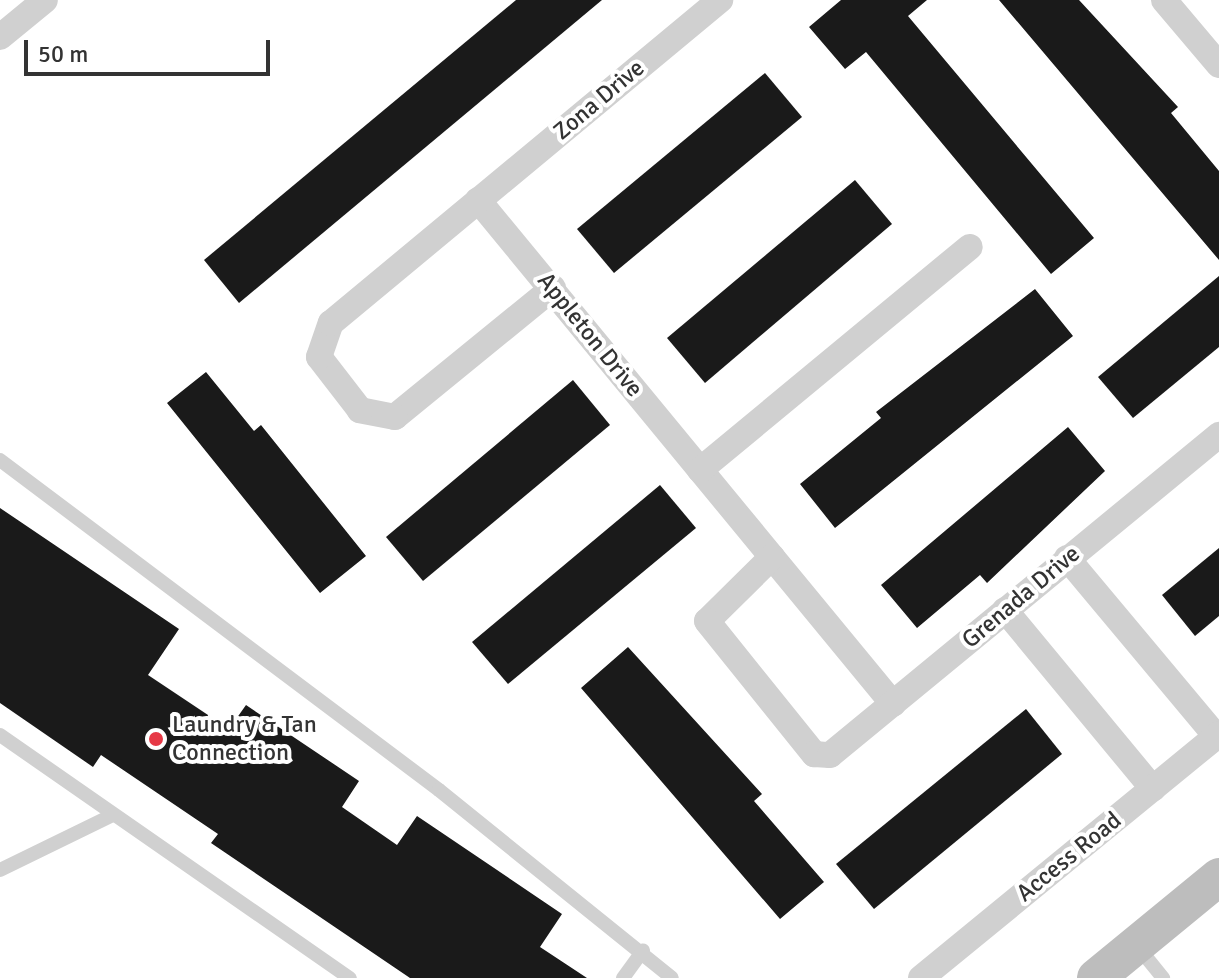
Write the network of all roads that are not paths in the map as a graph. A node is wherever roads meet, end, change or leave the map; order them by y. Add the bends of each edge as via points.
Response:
1 (45, 0) edge
2 (720, 0) edge
3 (1164, 0) edge
4 (0, 37) edge
5 (1219, 65) edge
6 (478, 200) junction
7 (970, 247) dead end
8 (553, 288) junction
9 (1219, 435) edge
10 (0, 460) edge
11 (700, 470) junction
12 (772, 557) junction
13 (1067, 558) junction
14 (1005, 610) junction
15 (893, 704) junction
16 (0, 735) edge
17 (1218, 735) edge
18 (1153, 789) junction
19 (113, 815) junction
20 (0, 870) edge
21 (1219, 877) edge
22 (1136, 945) junction
23 (643, 950) junction
24 (1103, 976) edge
25 (350, 978) edge
26 (623, 978) edge
27 (672, 978) edge
28 (921, 978) edge
29 (1163, 978) edge

1 - 4 street
2 - 6 street, Zona Drive
3 - 5 street
6 - 8 street, Appleton Drive
6 - 8 street, Zona Drive via 325,329 317,347 326,371 367,416 395,417
7 - 11 street
8 - 11 street, Appleton Drive
9 - 13 street, Grenada Drive
10 - 23 lane
11 - 12 street, Appleton Drive
12 - 15 street, Appleton Drive
12 - 15 street, Grenada Drive via 707,621 823,757
13 - 14 street, Grenada Drive
13 - 17 street, Access Road
14 - 15 street, Grenada Drive
14 - 18 street
16 - 19 lane
17 - 18 street, Access Road
18 - 28 street, Access Road
19 - 20 lane
19 - 25 lane
21 - 22 main road
22 - 24 main road
22 - 29 lane
23 - 26 lane
23 - 27 lane

